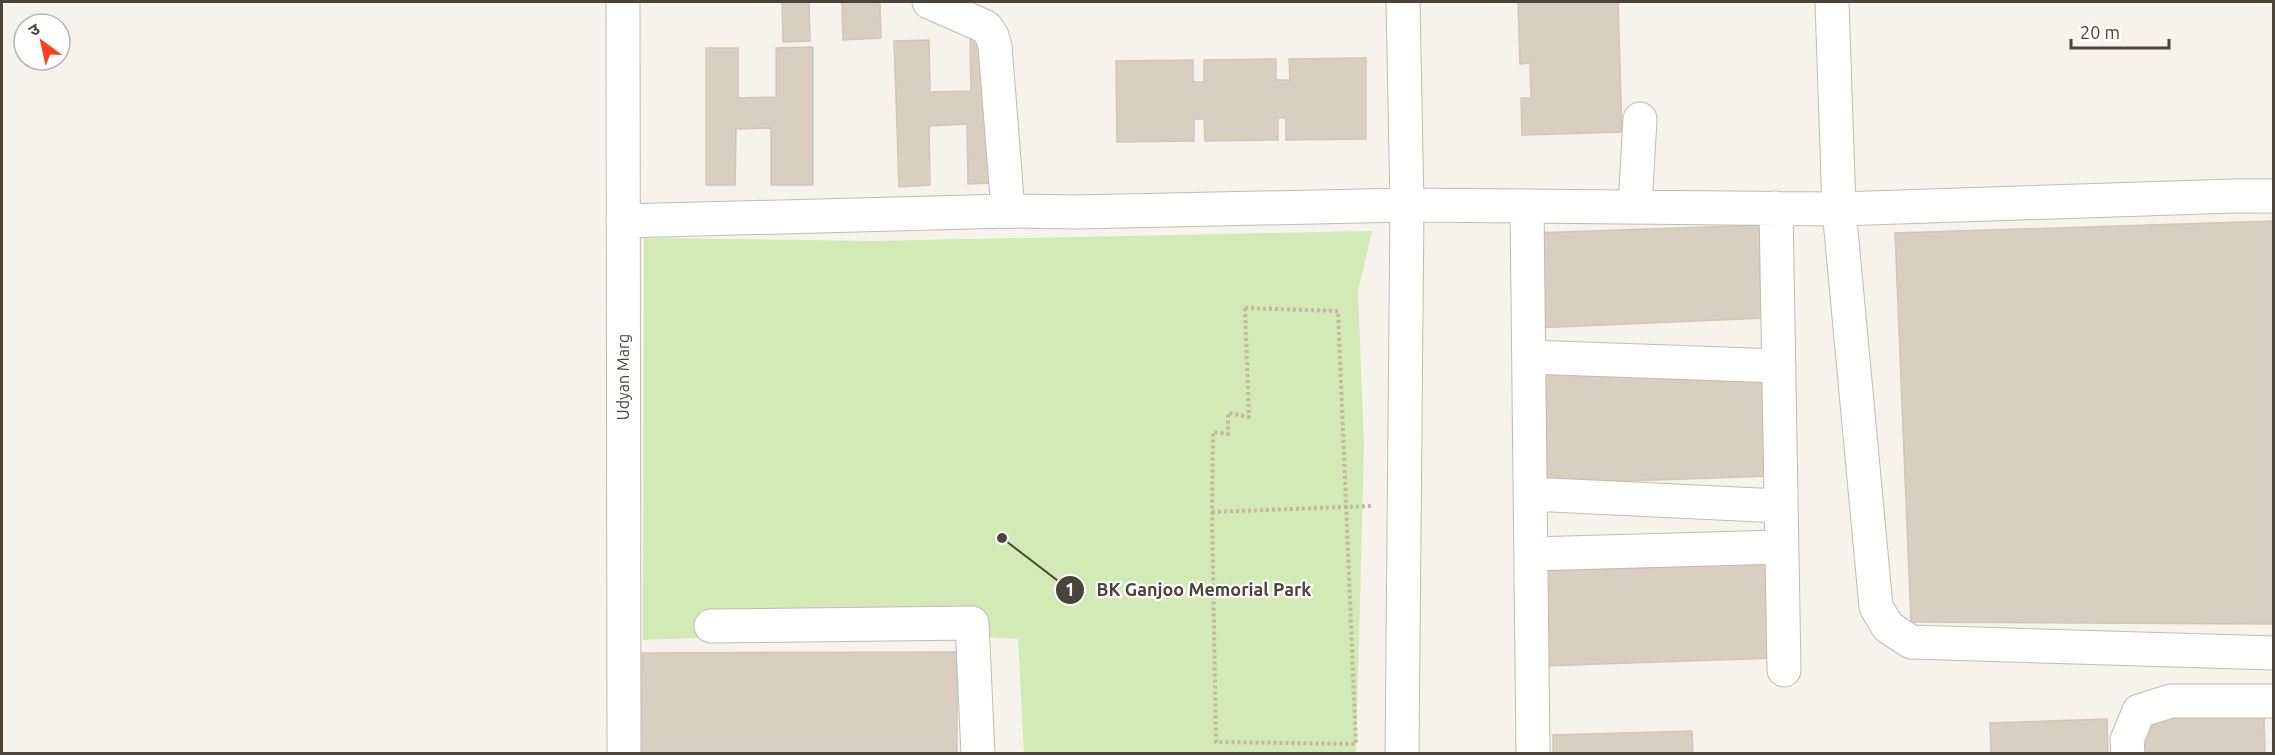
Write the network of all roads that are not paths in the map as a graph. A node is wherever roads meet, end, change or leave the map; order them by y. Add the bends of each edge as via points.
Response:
1 (623, 2) edge
2 (929, 2) edge
3 (1403, 2) edge
4 (1832, 2) edge
5 (1640, 119) dead end
6 (2274, 196) edge
7 (1407, 205) junction
8 (1527, 206) junction
9 (1635, 207) junction
10 (1776, 208) junction
11 (1839, 209) junction
12 (1008, 211) junction
13 (623, 221) junction
14 (1529, 357) junction
15 (1779, 366) junction
16 (1530, 494) junction
17 (1781, 506) junction
18 (1781, 547) junction
19 (1531, 554) junction
20 (711, 626) dead end
21 (2274, 653) edge
22 (1784, 670) dead end
23 (2274, 701) edge
24 (624, 753) edge
25 (978, 753) edge
26 (1402, 753) edge
27 (1533, 753) edge
28 (2128, 753) edge

1 - 13 street, Udyan Marg
2 - 12 street via 986,27 992,36
3 - 7 street
4 - 11 street
5 - 9 street
6 - 11 street
7 - 8 street
7 - 12 street
7 - 26 street
8 - 9 street
8 - 14 street
9 - 10 street
10 - 11 street
10 - 15 street
11 - 21 street via 1876,607 1888,627 1911,642
12 - 13 street
13 - 24 street, Udyan Marg
14 - 15 street
14 - 16 street
15 - 17 street
16 - 17 street
16 - 19 street
17 - 18 street
18 - 19 street
18 - 22 street
19 - 27 street
20 - 25 street via 972,623
23 - 28 street via 2171,701 2139,711 2127,740

